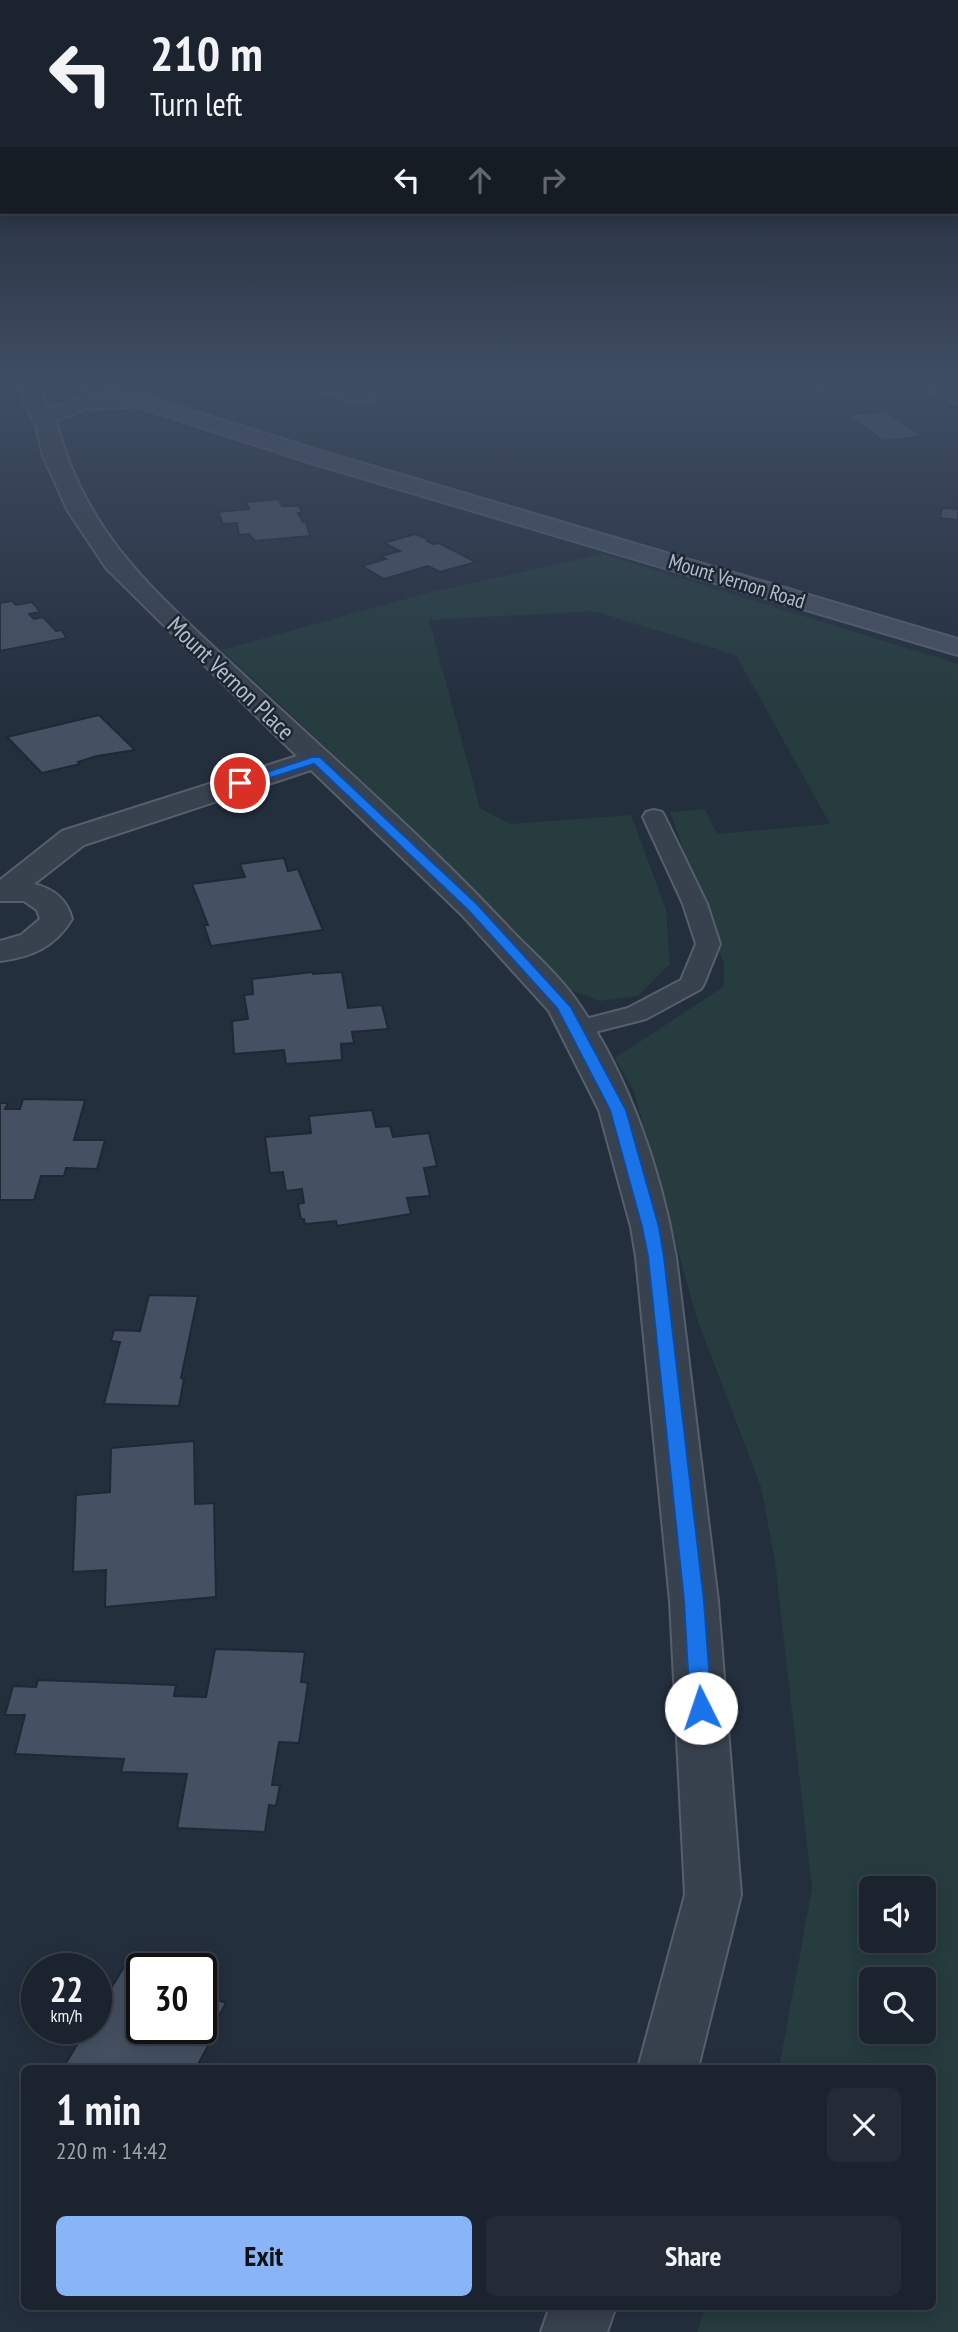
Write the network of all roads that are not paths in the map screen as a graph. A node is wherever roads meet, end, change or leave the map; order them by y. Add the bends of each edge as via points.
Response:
1 (69, 489) edge
2 (427, 489) edge
3 (958, 647) edge
4 (316, 759) junction
5 (653, 817) dead end
6 (4, 890) edge
7 (0, 951) edge
8 (575, 1029) junction
9 (669, 2065) edge
10 (582, 2310) edge
11 (574, 2332) edge

1 - 4 street, Mount Vernon Place via 116,564
2 - 3 main road, Mount Vernon Road
4 - 6 street via 73,838
4 - 8 street, Mount Vernon Place via 472,907 564,1007
5 - 8 lane via 695,904 708,944 692,984 637,1014
6 - 7 street via 50,902 56,919 41,938
8 - 9 street, Mount Vernon Place via 618,1110 651,1227 694,1601 713,1895
10 - 11 street

